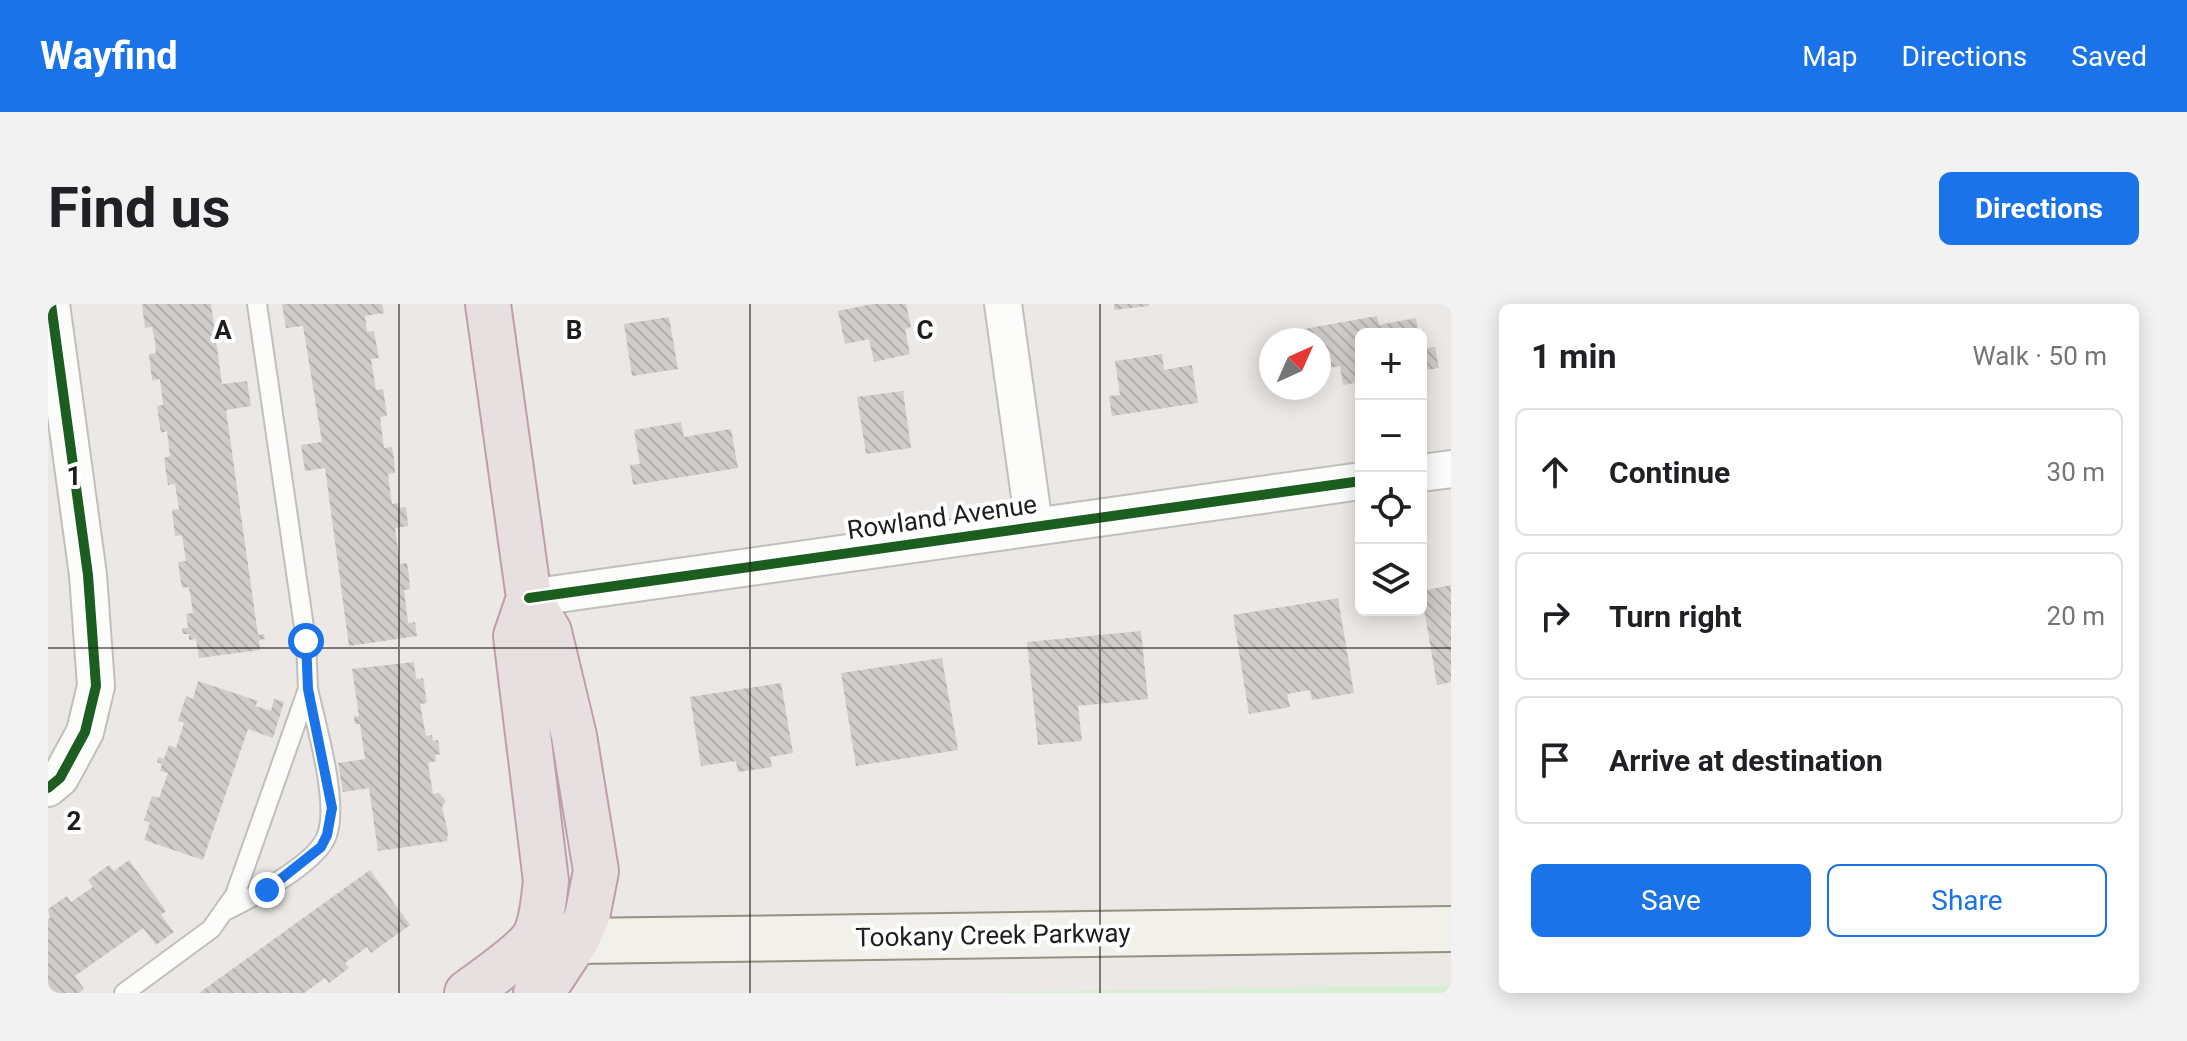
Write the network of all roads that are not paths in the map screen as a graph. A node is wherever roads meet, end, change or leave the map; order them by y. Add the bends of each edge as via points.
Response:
1 (51, 304) edge
2 (257, 304) edge
3 (488, 304) edge
4 (1003, 304) edge
5 (1451, 469) edge
6 (1427, 472) edge
7 (1355, 482) edge
8 (1034, 525) junction
9 (529, 598) junction
10 (308, 689) junction
11 (48, 788) edge
12 (222, 912) junction
13 (1451, 929) edge
14 (556, 937) junction
15 (124, 993) edge
16 (467, 993) edge
17 (536, 993) edge

1 - 11 street via 88,575 96,686 85,732 60,778
2 - 10 lane via 306,641
3 - 9 highway
4 - 8 street
5 - 6 street
7 - 8 street, Rowland Avenue
8 - 9 street, Rowland Avenue
9 - 14 highway via 516,636
10 - 12 lane via 235,895
10 - 12 lane via 332,808 327,835 321,847 267,890
12 - 15 lane via 211,929
13 - 14 main road, Tookany Creek Parkway
14 - 16 highway via 517,954
14 - 17 highway via 551,979

